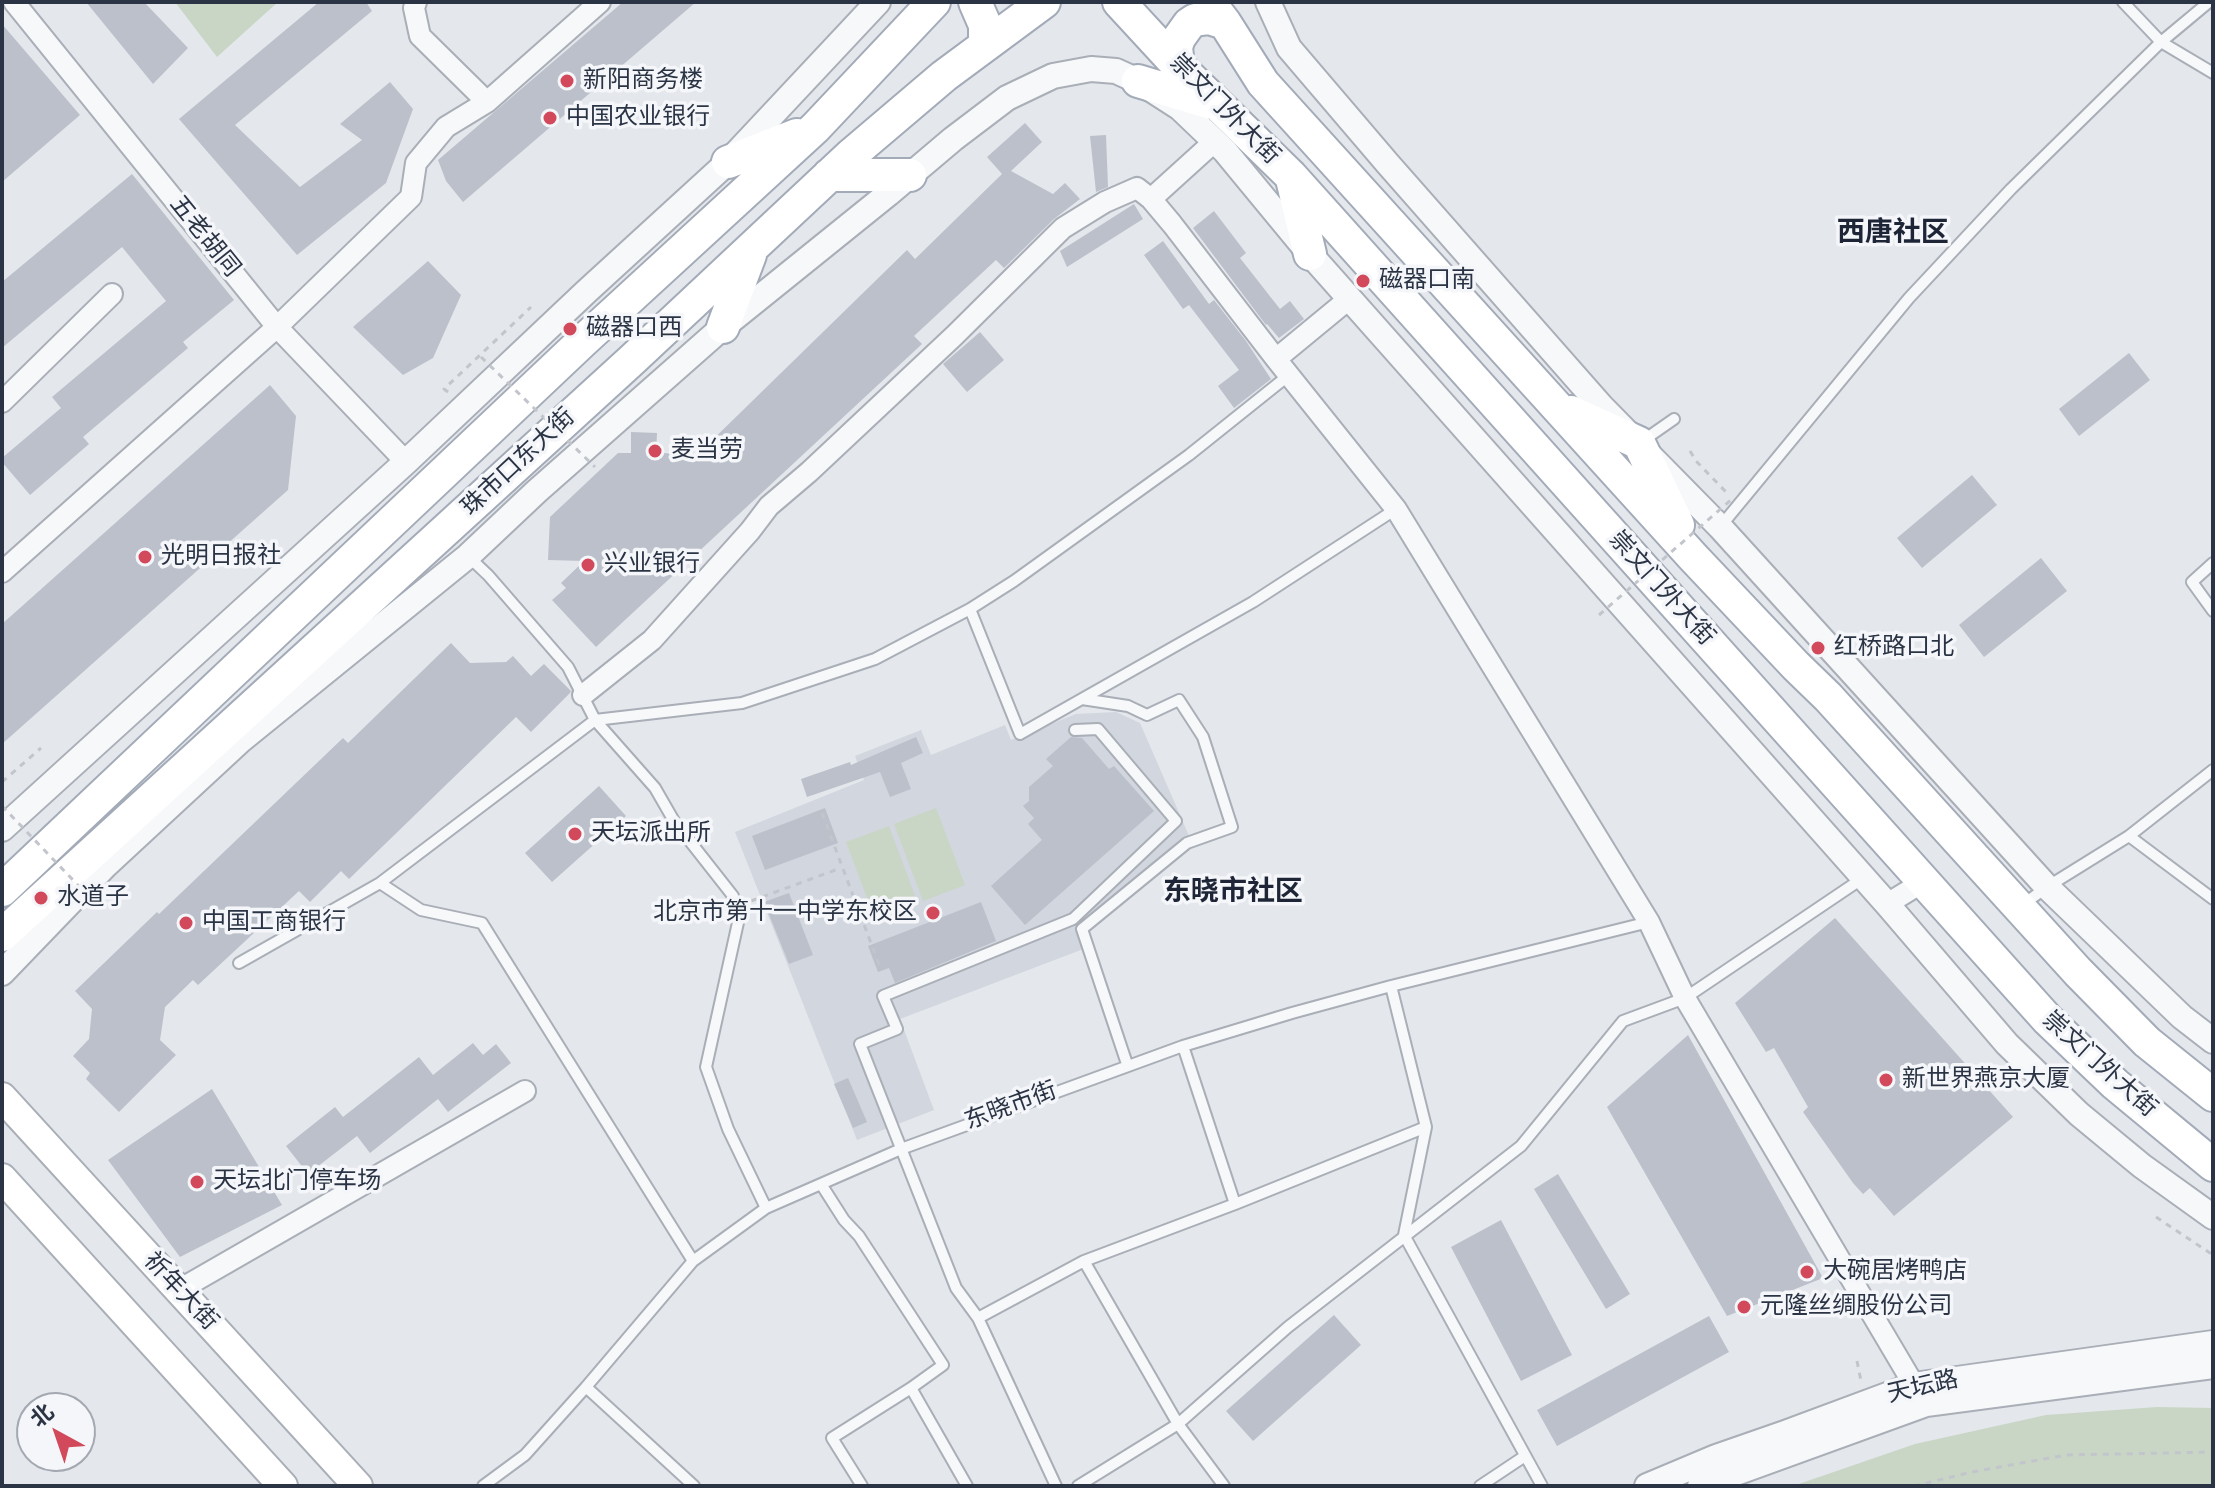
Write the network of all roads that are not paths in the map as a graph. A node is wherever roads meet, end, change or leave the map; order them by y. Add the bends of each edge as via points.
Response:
1 (14, 2) edge
2 (416, 2) edge
3 (600, 2) edge
4 (878, 2) edge
5 (975, 2) edge
6 (1044, 2) edge
7 (1119, 2) edge
8 (1268, 2) edge
9 (2123, 2) edge
10 (2209, 2) edge
11 (923, 9) edge
12 (1217, 12) edge
13 (2161, 42) junction
14 (985, 45) junction
15 (1178, 66) junction
16 (2213, 73) edge
17 (1138, 81) junction
18 (487, 102) junction
19 (1220, 106) junction
20 (815, 128) junction
21 (1215, 141) junction
22 (728, 162) junction
23 (829, 175) junction
24 (910, 175) junction
25 (1291, 176) junction
26 (1151, 199) junction
27 (753, 247) junction
28 (1310, 254) junction
29 (112, 294) dead end
30 (1350, 298) junction
31 (277, 327) junction
32 (723, 327) junction
33 (1276, 359) junction
34 (1289, 375) junction
35 (2, 402) edge
36 (1557, 406) junction
37 (1674, 419) dead end
38 (1639, 443) junction
39 (406, 462) junction
40 (1396, 509) junction
41 (1720, 527) junction
42 (468, 556) junction
43 (1693, 557) junction
44 (2213, 563) edge
45 (2, 572) edge
46 (970, 609) junction
47 (2213, 611) edge
48 (583, 695) junction
49 (1082, 699) junction
50 (595, 720) junction
51 (1075, 730) dead end
52 (2213, 770) edge
53 (2, 829) edge
54 (2129, 836) junction
55 (1863, 878) junction
56 (1923, 882) junction
57 (380, 883) junction
58 (2047, 887) junction
59 (2, 890) edge
60 (2213, 899) edge
61 (1887, 904) junction
62 (2020, 907) junction
63 (1073, 919) junction
64 (1649, 922) junction
65 (1082, 929) junction
66 (2, 935) edge
67 (239, 963) dead end
68 (2, 973) edge
69 (1391, 986) junction
70 (1685, 998) junction
71 (2213, 1041) edge
72 (1183, 1046) junction
73 (1127, 1064) junction
74 (525, 1091) dead end
75 (2213, 1095) edge
76 (2, 1097) edge
77 (1426, 1127) junction
78 (901, 1149) junction
79 (2213, 1165) edge
80 (2, 1178) edge
81 (821, 1184) junction
82 (1235, 1204) junction
83 (766, 1208) junction
84 (2213, 1217) edge
85 (1404, 1235) junction
86 (693, 1261) junction
87 (1084, 1261) junction
88 (179, 1290) junction
89 (978, 1318) junction
90 (2213, 1343) edge
91 (2213, 1366) edge
92 (1914, 1385) junction
93 (586, 1387) junction
94 (911, 1388) junction
95 (1178, 1424) junction
96 (1525, 1456) junction
97 (283, 1486) edge
98 (358, 1486) edge
99 (483, 1486) edge
100 (694, 1486) edge
101 (862, 1486) edge
102 (967, 1486) edge
103 (1056, 1486) edge
104 (1078, 1486) edge
105 (1224, 1486) edge
106 (1480, 1486) edge
107 (1542, 1486) edge
108 (1647, 1486) edge
109 (1700, 1486) edge

1 - 31 street, 五老胡同
2 - 18 street via 420,36
3 - 18 street
4 - 22 street
5 - 14 main road via 985,25
6 - 14 main road, 珠市口东大街
7 - 15 main road, 崇文门外大街
8 - 38 street via 1289,48
9 - 13 lane
10 - 13 lane
11 - 20 main road, 珠市口东大街
12 - 15 main road via 1189,24 1176,47
12 - 36 main road, 崇文门外大街 via 1263,83
13 - 16 lane
13 - 41 lane via 1909,298
14 - 23 main road, 珠市口东大街
15 - 19 main road, 崇文门外大街
17 - 19 main road
17 - 21 street, 崇文门外大街 via 1180,108
17 - 24 street, 珠市口东大街 via 1116,71 1091,69 1053,76 1007,98
18 - 31 street via 446,127 416,163 411,197
19 - 25 main road, 崇文门外大街
20 - 22 main road
20 - 59 main road, 珠市口东大街
21 - 26 street
21 - 28 street, 崇文门外大街
22 - 39 street
23 - 24 main road
23 - 27 main road, 珠市口东大街
24 - 32 street, 珠市口东大街
25 - 28 main road
25 - 56 main road, 崇文门外大街
26 - 33 street
26 - 48 street via 1137,188 1063,228 769,506 652,640
27 - 32 main road
27 - 66 main road, 珠市口东大街
28 - 30 street, 崇文门外大街
29 - 35 street
30 - 33 street
30 - 55 street, 崇文门外大街
31 - 39 street, 五老胡同
31 - 45 street
32 - 42 street, 珠市口东大街
33 - 34 street
34 - 40 street
34 - 46 lane via 1189,455
36 - 38 main road
36 - 43 main road, 崇文门外大街
37 - 38 lane
38 - 41 street
38 - 43 main road
39 - 53 street
40 - 49 lane via 1253,602
40 - 64 street
41 - 58 street
42 - 48 lane via 568,667
42 - 68 street, 珠市口东大街 via 240,741 105,866
43 - 62 main road, 崇文门外大街
44 - 47 lane via 2192,582
46 - 49 lane via 1020,734
46 - 50 lane via 875,659 742,703
48 - 50 lane
49 - 65 lane via 1128,706 1147,715 1179,700 1203,737 1232,827 1187,843
50 - 57 lane
50 - 83 lane via 655,788 733,896 739,918 706,1067 728,1129
51 - 63 lane via 1098,729 1176,821
52 - 54 lane
54 - 58 lane
54 - 60 lane
55 - 61 street, 崇文门外大街
55 - 70 lane
56 - 61 street
56 - 79 main road, 崇文门外大街 via 2048,1020
57 - 67 lane
57 - 86 lane via 421,910 482,923
58 - 62 lane
58 - 71 street
61 - 84 street, 崇文门外大街 via 2007,1044 2079,1114
62 - 75 main road, 崇文门外大街 via 2147,1042
63 - 65 lane
63 - 78 lane via 883,996 897,1029 860,1044
64 - 69 lane, 东晓市街
64 - 70 street
65 - 73 lane
69 - 72 lane, 东晓市街
69 - 77 lane
70 - 85 lane via 1623,1021 1521,1146
70 - 92 street
72 - 73 lane, 东晓市街
72 - 82 lane
73 - 78 lane, 东晓市街
74 - 88 street
76 - 88 main road, 祈年大街
77 - 82 lane
77 - 85 lane
78 - 81 lane, 东晓市街
78 - 89 lane via 956,1288
80 - 97 main road
81 - 83 lane, 东晓市街
81 - 94 lane via 943,1365
82 - 87 lane
83 - 86 lane, 东晓市街
85 - 95 lane
85 - 96 lane
86 - 93 lane, 东晓市街
87 - 89 lane
87 - 95 lane
88 - 98 main road, 祈年大街
89 - 103 lane
90 - 92 street, 天坛路
91 - 109 street, 天坛路 via 1926,1404
92 - 108 street, 天坛路
93 - 99 lane, 东晓市街 via 525,1455
93 - 100 lane
94 - 101 lane via 832,1438
94 - 102 lane
95 - 104 lane
95 - 105 lane
96 - 106 lane
96 - 107 lane

